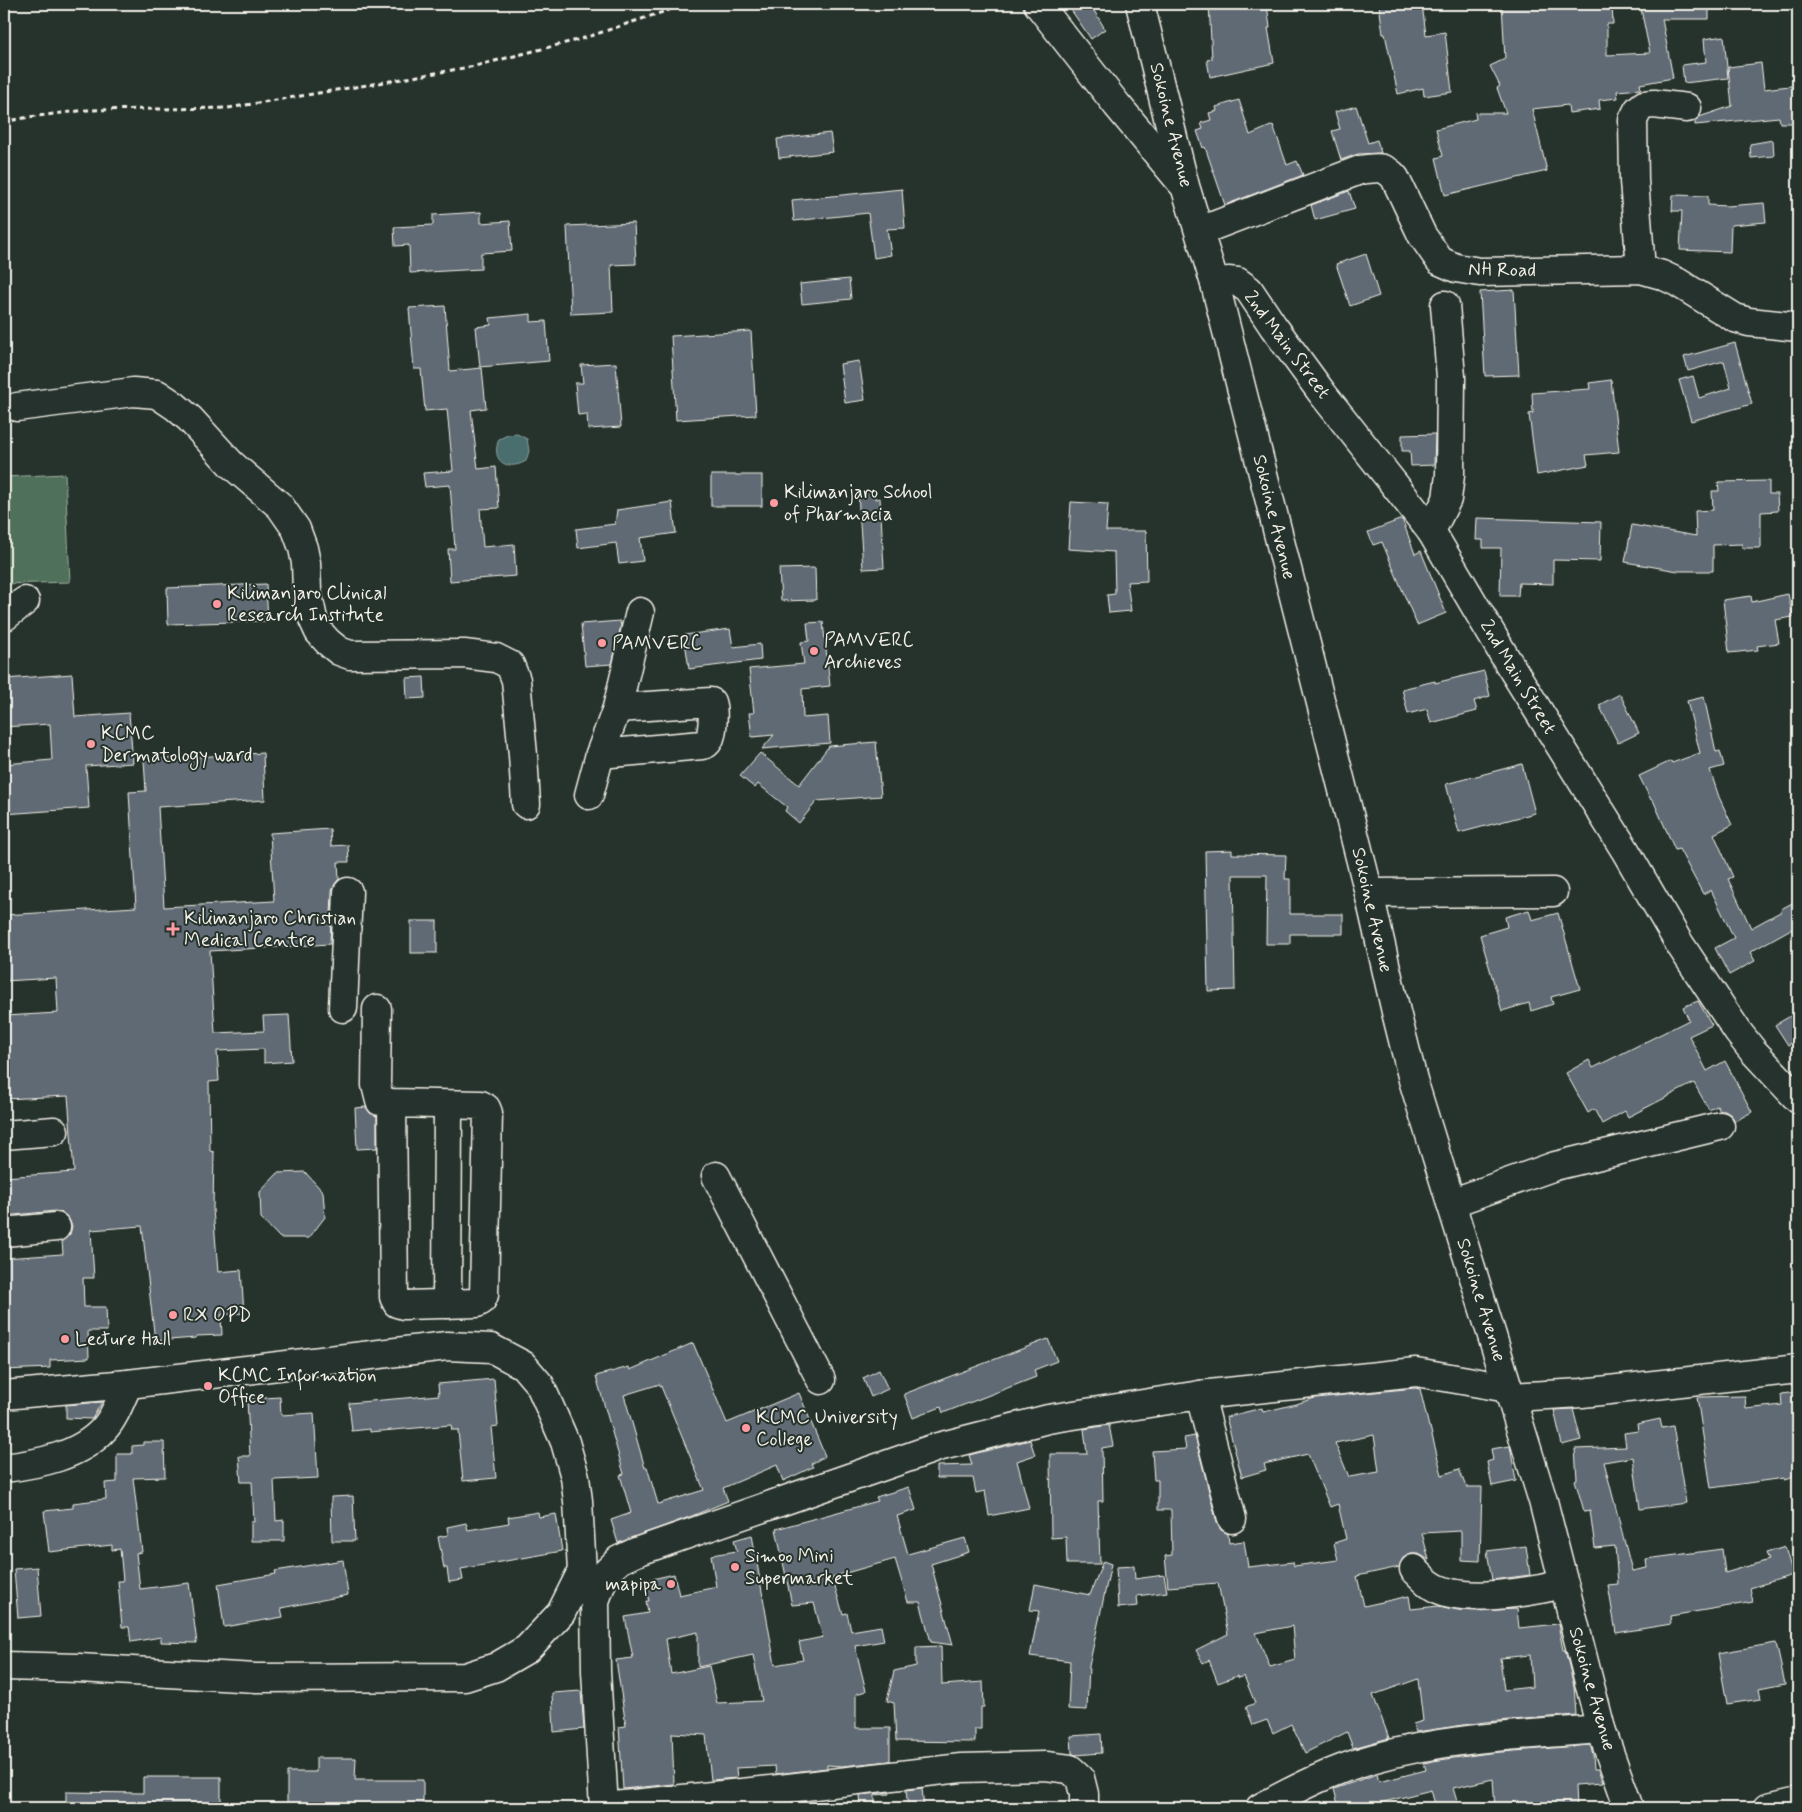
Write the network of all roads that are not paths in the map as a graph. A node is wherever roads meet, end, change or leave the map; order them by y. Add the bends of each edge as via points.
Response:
1 (1038, 4) edge
2 (1140, 4) edge
3 (1687, 108) dead end
4 (1185, 186) junction
5 (1200, 231) junction
6 (1642, 269) junction
7 (1215, 284) junction
8 (1445, 305) dead end
9 (1798, 327) edge
10 (17, 407) dead end
11 (1431, 531) junction
12 (25, 601) dead end
13 (640, 612) dead end
14 (4, 617) edge
15 (617, 708) junction
16 (600, 754) junction
17 (589, 796) dead end
18 (526, 804) dead end
19 (348, 892) dead end
20 (1552, 892) dead end
21 (1370, 893) junction
22 (344, 1008) dead end
23 (377, 1009) dead end
24 (1798, 1099) edge
25 (392, 1103) junction
26 (448, 1105) junction
27 (1720, 1126) dead end
28 (54, 1131) dead end
29 (4, 1135) edge
30 (716, 1176) dead end
31 (1451, 1202) junction
32 (56, 1228) dead end
33 (4, 1232) edge
34 (447, 1304) junction
35 (1798, 1370) edge
36 (821, 1380) dead end
37 (128, 1384) junction
38 (1510, 1392) junction
39 (4, 1395) edge
40 (1200, 1396) junction
41 (4, 1468) edge
42 (1232, 1519) dead end
43 (1414, 1569) dead end
44 (1563, 1584) junction
45 (4, 1666) edge
46 (1601, 1728) junction
47 (772, 1799) edge
48 (1798, 1801) edge
49 (604, 1807) edge
50 (1084, 1808) edge
51 (1260, 1808) edge
52 (1629, 1808) edge
53 (1768, 1808) edge

1 - 4 street
2 - 4 street, Sokoine Avenue
3 - 6 street via 1644,105 1632,120
4 - 5 street, Sokoine Avenue
5 - 6 street, NH Road via 1360,170 1379,167 1395,178 1422,236 1440,261 1456,268 1480,272
5 - 7 street, Sokoine Avenue
6 - 9 street, NH Road via 1677,282 1735,318
7 - 11 street, 2nd Main Street via 1238,282 1249,290 1322,393
7 - 21 street, Sokoine Avenue
8 - 11 street via 1451,377 1450,475 1443,511
10 - 18 street via 133,392 157,394 190,418 231,464 280,506 296,529 303,548 313,620 319,632 339,651 350,655 464,654 496,658 510,665 516,680
11 - 24 street, 2nd Main Street via 1684,951 1738,1032
12 - 14 street
13 - 15 street
15 - 16 street
15 - 16 street via 710,702 713,707 710,738 702,745
16 - 17 street
19 - 22 street
20 - 21 street
21 - 31 street, Sokoine Avenue via 1413,1080
23 - 25 street via 376,1085 380,1100
25 - 26 street
25 - 34 street via 394,1297 397,1303 404,1305
26 - 34 street
26 - 34 street via 481,1106 488,1113 484,1295 478,1303
27 - 31 street via 1555,1166
28 - 29 street
30 - 36 street
31 - 38 street, Sokoine Avenue
32 - 33 street
35 - 38 street via 1582,1393
37 - 39 street
37 - 41 street via 104,1429 83,1446 56,1458
37 - 45 street via 447,1346 491,1348 523,1365 540,1385 566,1442 578,1501 582,1571 561,1613 528,1649 496,1667 465,1677 256,1678
38 - 40 street via 1416,1372
38 - 44 street, Sokoine Avenue via 1543,1501
40 - 42 street
40 - 49 street via 1048,1420 938,1447 619,1560 605,1574 595,1601
43 - 44 street via 1431,1585 1452,1593 1513,1594
44 - 46 street, Sokoine Avenue
46 - 51 street via 1435,1744 1374,1758 1316,1778
46 - 52 street, Sokoine Avenue
47 - 49 street
47 - 50 street via 961,1768 1046,1766 1070,1769 1080,1778
48 - 53 street

